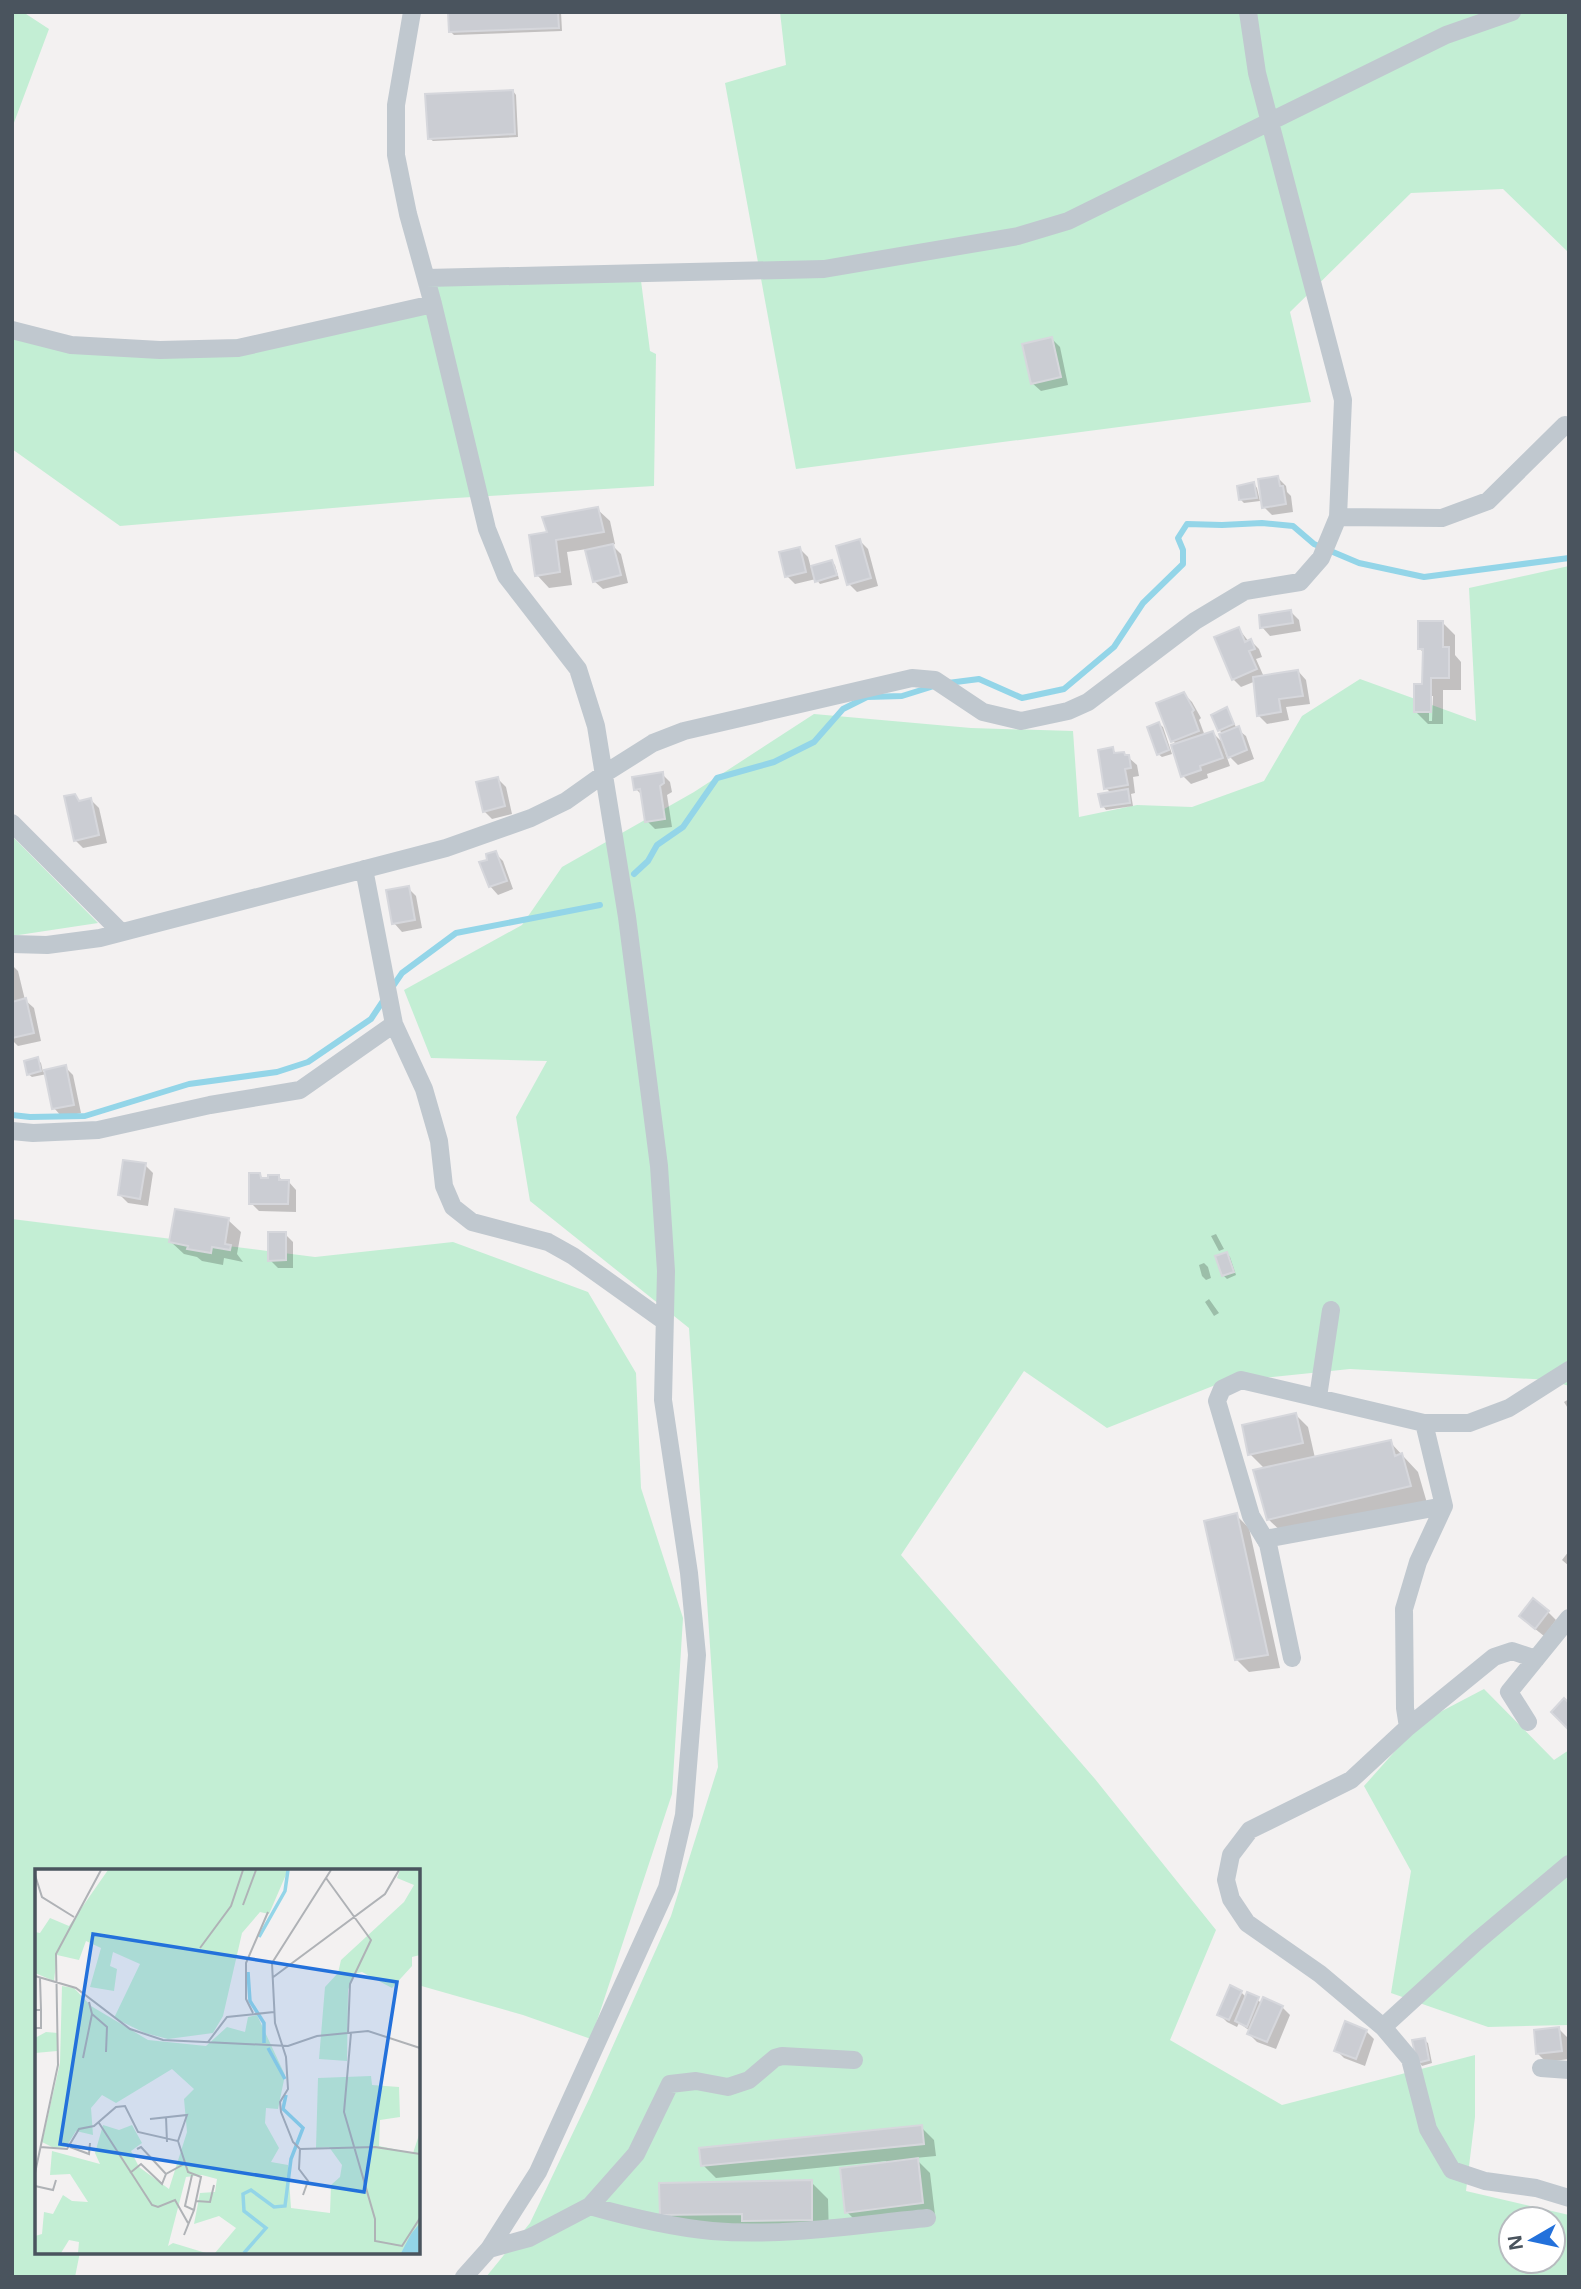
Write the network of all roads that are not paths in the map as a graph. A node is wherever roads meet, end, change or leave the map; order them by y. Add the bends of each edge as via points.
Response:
1 (412, 12) edge
2 (1248, 12) edge
3 (1512, 12) edge
4 (1271, 122) junction
5 (426, 278) junction
6 (433, 304) junction
7 (12, 330) edge
8 (1569, 426) edge
9 (1338, 517) junction
10 (604, 774) junction
11 (12, 823) edge
12 (364, 870) junction
13 (120, 931) junction
14 (12, 944) edge
15 (394, 1024) junction
16 (12, 1131) edge
17 (1331, 1310) dead end
18 (664, 1321) junction
19 (1569, 1370) edge
20 (1318, 1397) junction
21 (1424, 1423) junction
22 (1444, 1506) junction
23 (1265, 1539) junction
24 (1569, 1618) edge
25 (1292, 1658) dead end
26 (1536, 1658) junction
27 (1528, 1722) dead end
28 (1408, 1727) junction
29 (1569, 1864) edge
30 (1383, 2027) junction
31 (854, 2060) dead end
32 (1541, 2068) dead end
33 (1569, 2070) edge
34 (1569, 2198) edge
35 (590, 2206) junction
36 (927, 2218) dead end
37 (489, 2249) junction
38 (464, 2277) edge

1 - 5 street via 396,105 396,155
2 - 4 street via 1257,73
3 - 4 street via 1446,35
4 - 5 street via 1068,220 1018,236 824,269
4 - 9 street via 1343,400
5 - 6 street
6 - 7 street via 238,348 71,345
6 - 10 street via 488,529 506,576 578,669 596,726
8 - 9 street via 1488,500 1441,519
9 - 10 street via 1321,558 1300,582 1245,590 1195,621 1088,702 1068,711 1021,721 983,712 935,680 912,678 684,731 653,743
10 - 12 street via 531,818
10 - 18 street via 659,1166 666,1271
11 - 13 street
12 - 13 street
12 - 15 street
13 - 14 street via 47,945
15 - 16 street via 300,1090 98,1130
15 - 18 street via 424,1089 439,1141 444,1186 453,1208 472,1222 548,1242
17 - 20 street
18 - 37 street via 663,1400 697,1655 684,1815 659,1908 538,2172
19 - 21 street via 1509,1408 1469,1423
20 - 21 street
20 - 23 street via 1241,1380 1222,1389 1217,1401 1251,1516
21 - 22 street
22 - 23 street
22 - 28 street via 1418,1562 1404,1609
23 - 25 street
24 - 26 street
26 - 27 street via 1509,1692
26 - 28 street via 1512,1651 1494,1657
28 - 30 street via 1351,1780 1250,1830 1231,1855 1226,1880 1231,1899 1247,1923 1320,1974
29 - 30 street
30 - 34 street via 1410,2059 1428,2130 1452,2170
31 - 35 street via 782,2056 748,2080 728,2087 696,2081 670,2084 636,2154
32 - 33 street
35 - 36 street via 711,2231 798,2232
35 - 37 street via 528,2238
37 - 38 street

